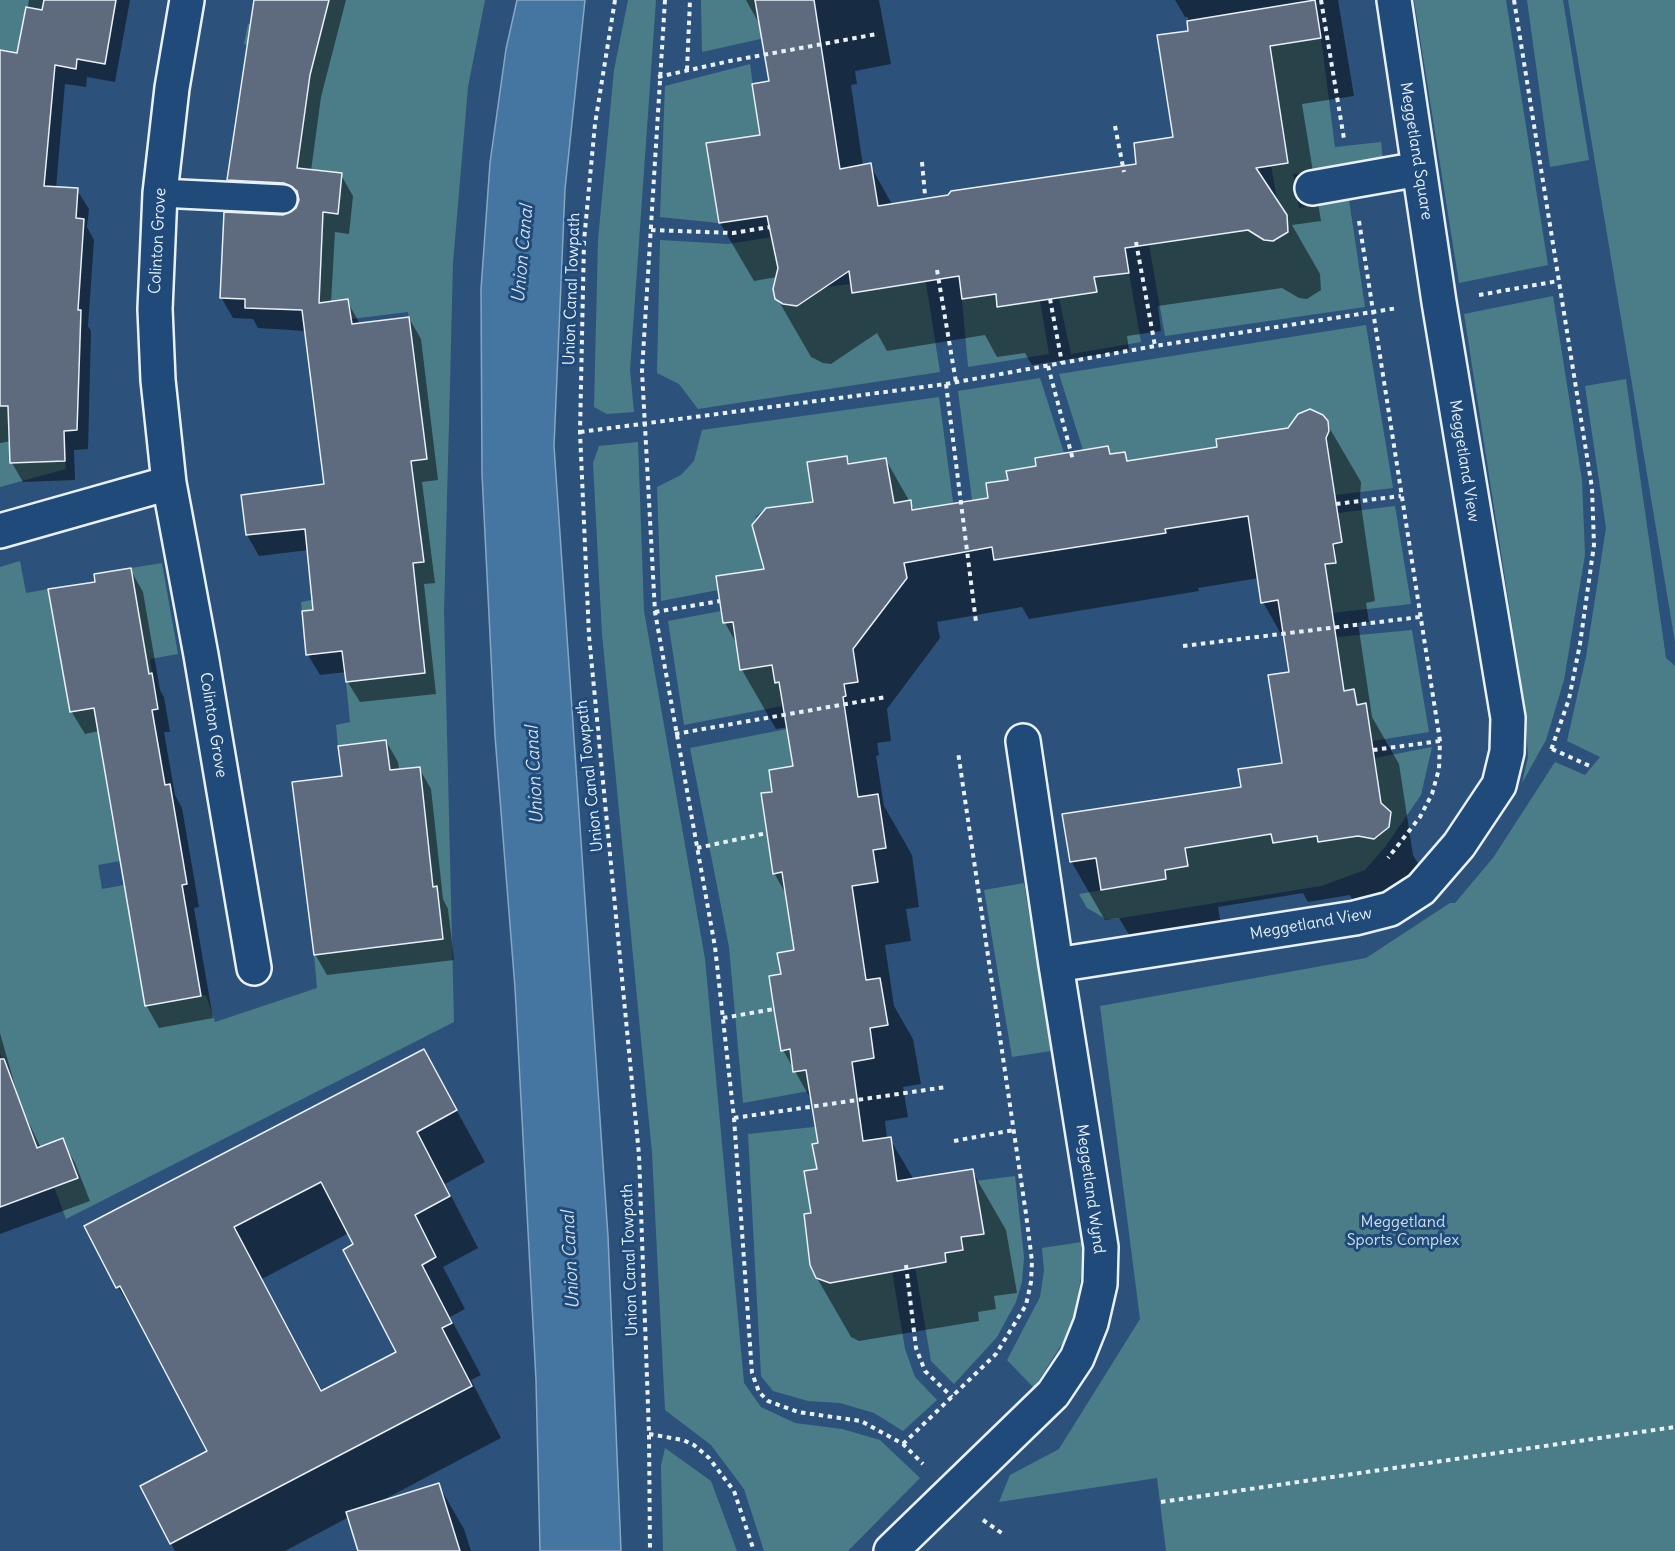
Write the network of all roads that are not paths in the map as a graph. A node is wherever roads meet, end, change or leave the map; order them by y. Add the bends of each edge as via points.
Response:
1 (187, 0) edge
2 (1394, 0) edge
3 (1419, 170) junction
4 (1312, 188) dead end
5 (160, 193) junction
6 (283, 199) dead end
7 (1439, 302) joint
8 (168, 483) junction
9 (0, 531) edge
10 (1023, 741) dead end
11 (1056, 965) junction
12 (254, 968) dead end
13 (891, 1551) edge

1 - 5 street, Colinton Grove
2 - 3 street, Meggetland Square
3 - 4 street
3 - 7 street, Meggetland Square
5 - 6 lane
5 - 8 street, Colinton Grove via 155,309
7 - 11 street, Meggetland View via 1508,718 1507,752 1499,785 1459,845 1429,880 1390,909
8 - 9 street
8 - 12 street, Colinton Grove
10 - 11 street
11 - 13 street, Meggetland Wynd via 1101,1247 1100,1284 1091,1323 1077,1358 1053,1394

